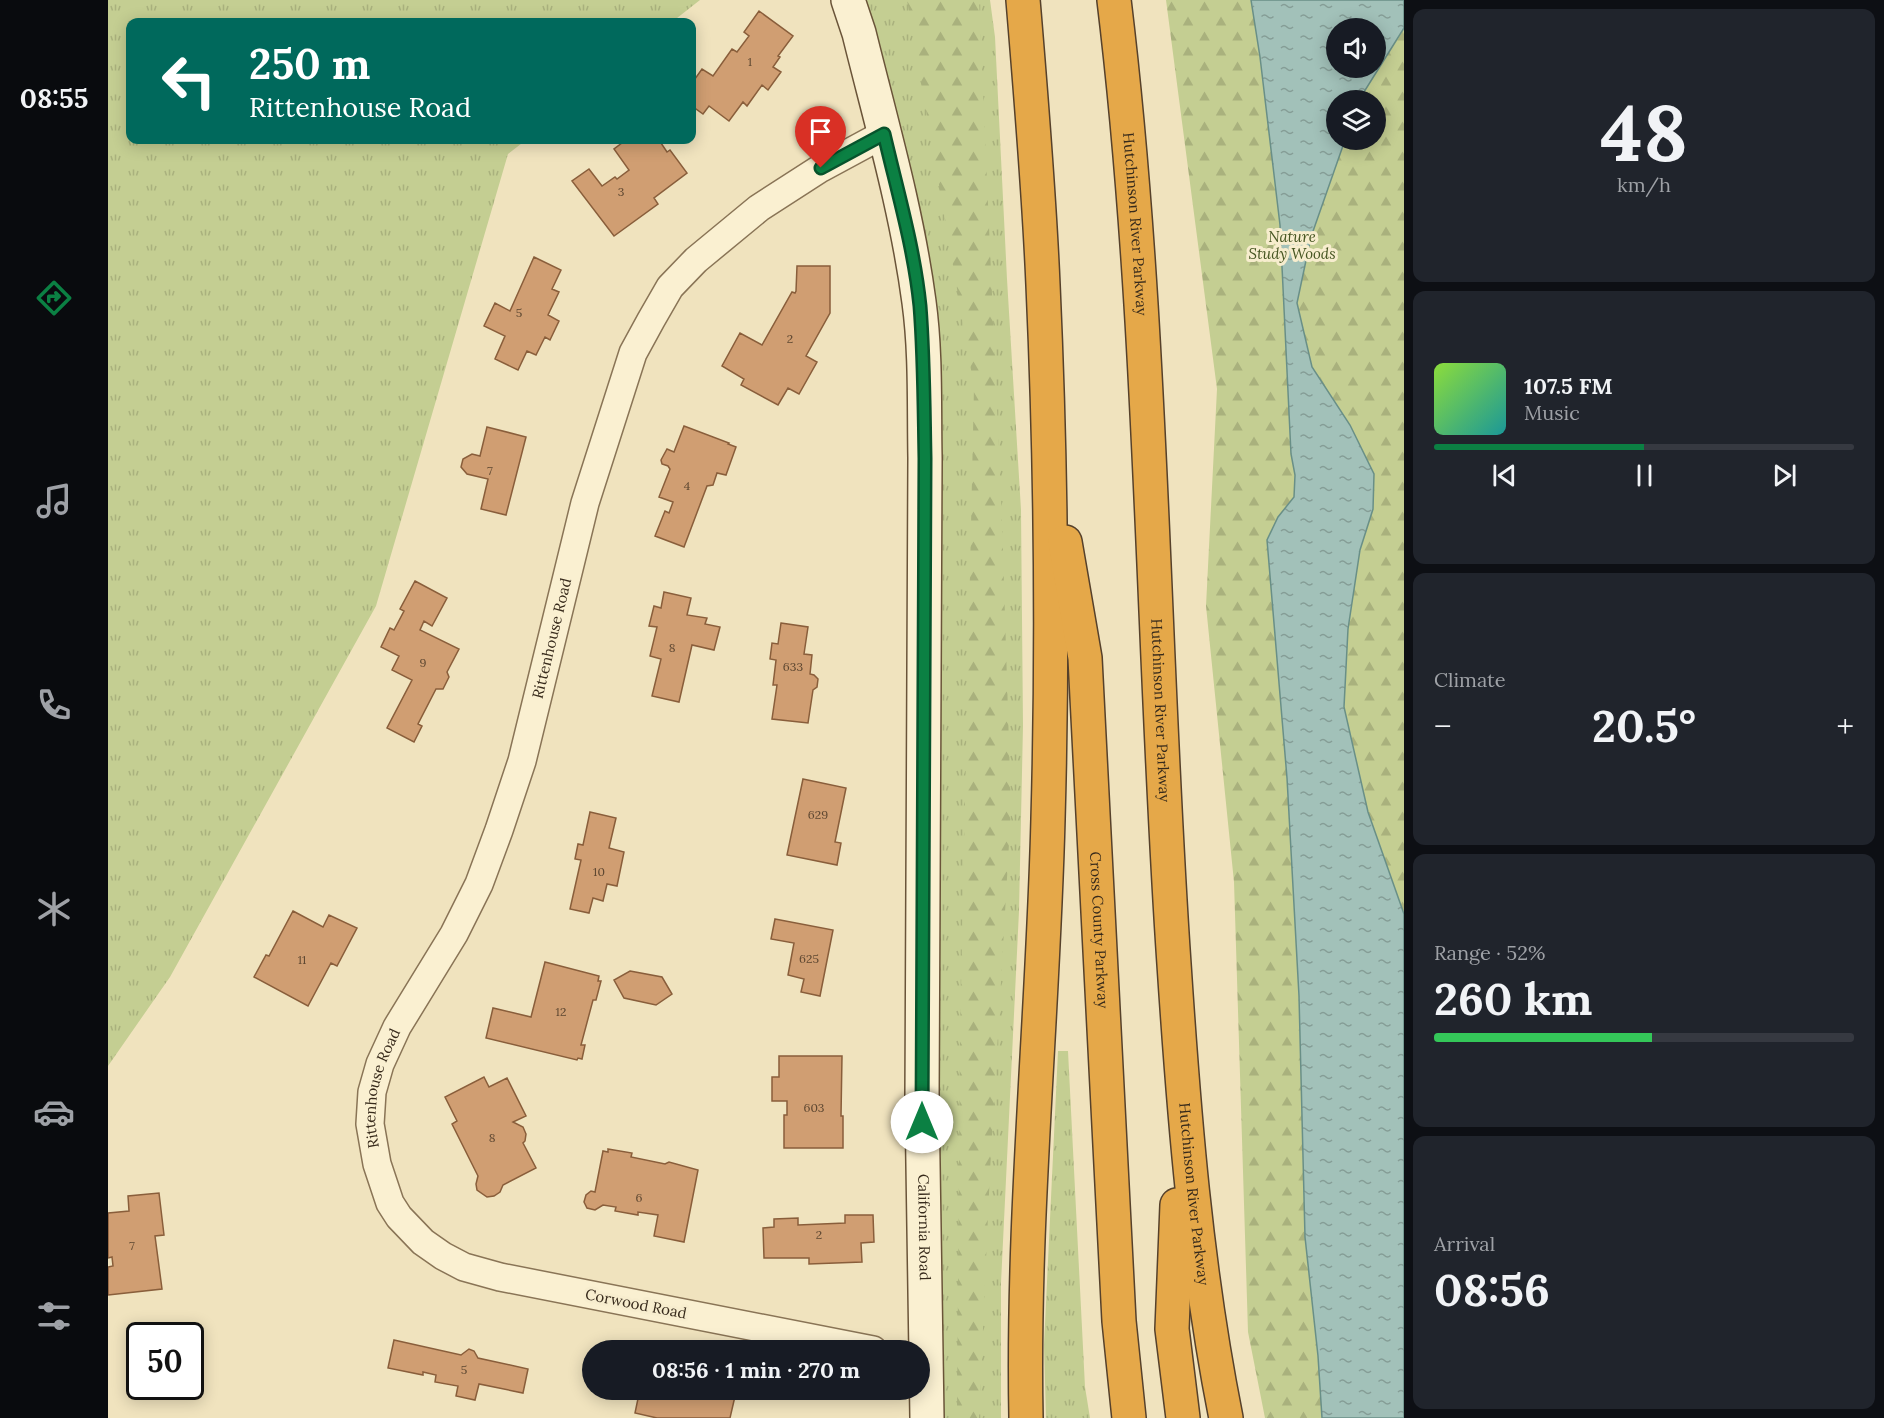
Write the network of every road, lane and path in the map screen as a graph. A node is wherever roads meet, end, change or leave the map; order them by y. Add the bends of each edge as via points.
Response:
1 (849, 0) edge
2 (1023, 0) edge
3 (1114, 0) edge
4 (884, 134) junction
5 (1047, 443) junction
6 (1182, 1074) junction
7 (410, 1228) joint
8 (822, 1340) edge
9 (922, 1340) edge
10 (925, 1400) edge
11 (927, 1418) edge
12 (1026, 1418) edge
13 (1129, 1418) edge
14 (1183, 1418) edge
15 (1226, 1418) edge

1 - 4 main road, California Road
2 - 5 highway via 1042,272
3 - 6 highway, Hutchinson River Parkway via 1143,351 1166,843
4 - 7 street, Rittenhouse Road via 759,208 696,260 670,287 633,353 585,503 522,760 499,830 454,934 397,1027 372,1092 370,1124 378,1171 390,1203
4 - 9 main road, California Road via 913,259 923,357
5 - 12 highway via 1049,786 1026,1318
5 - 13 highway, Cross County Parkway via 1085,658 1118,1309
6 - 14 highway via 1172,1329
6 - 15 highway, Hutchinson River Parkway via 1194,1214
7 - 8 street, Corwood Road via 443,1256 464,1267 500,1277
10 - 11 main road, California Road

